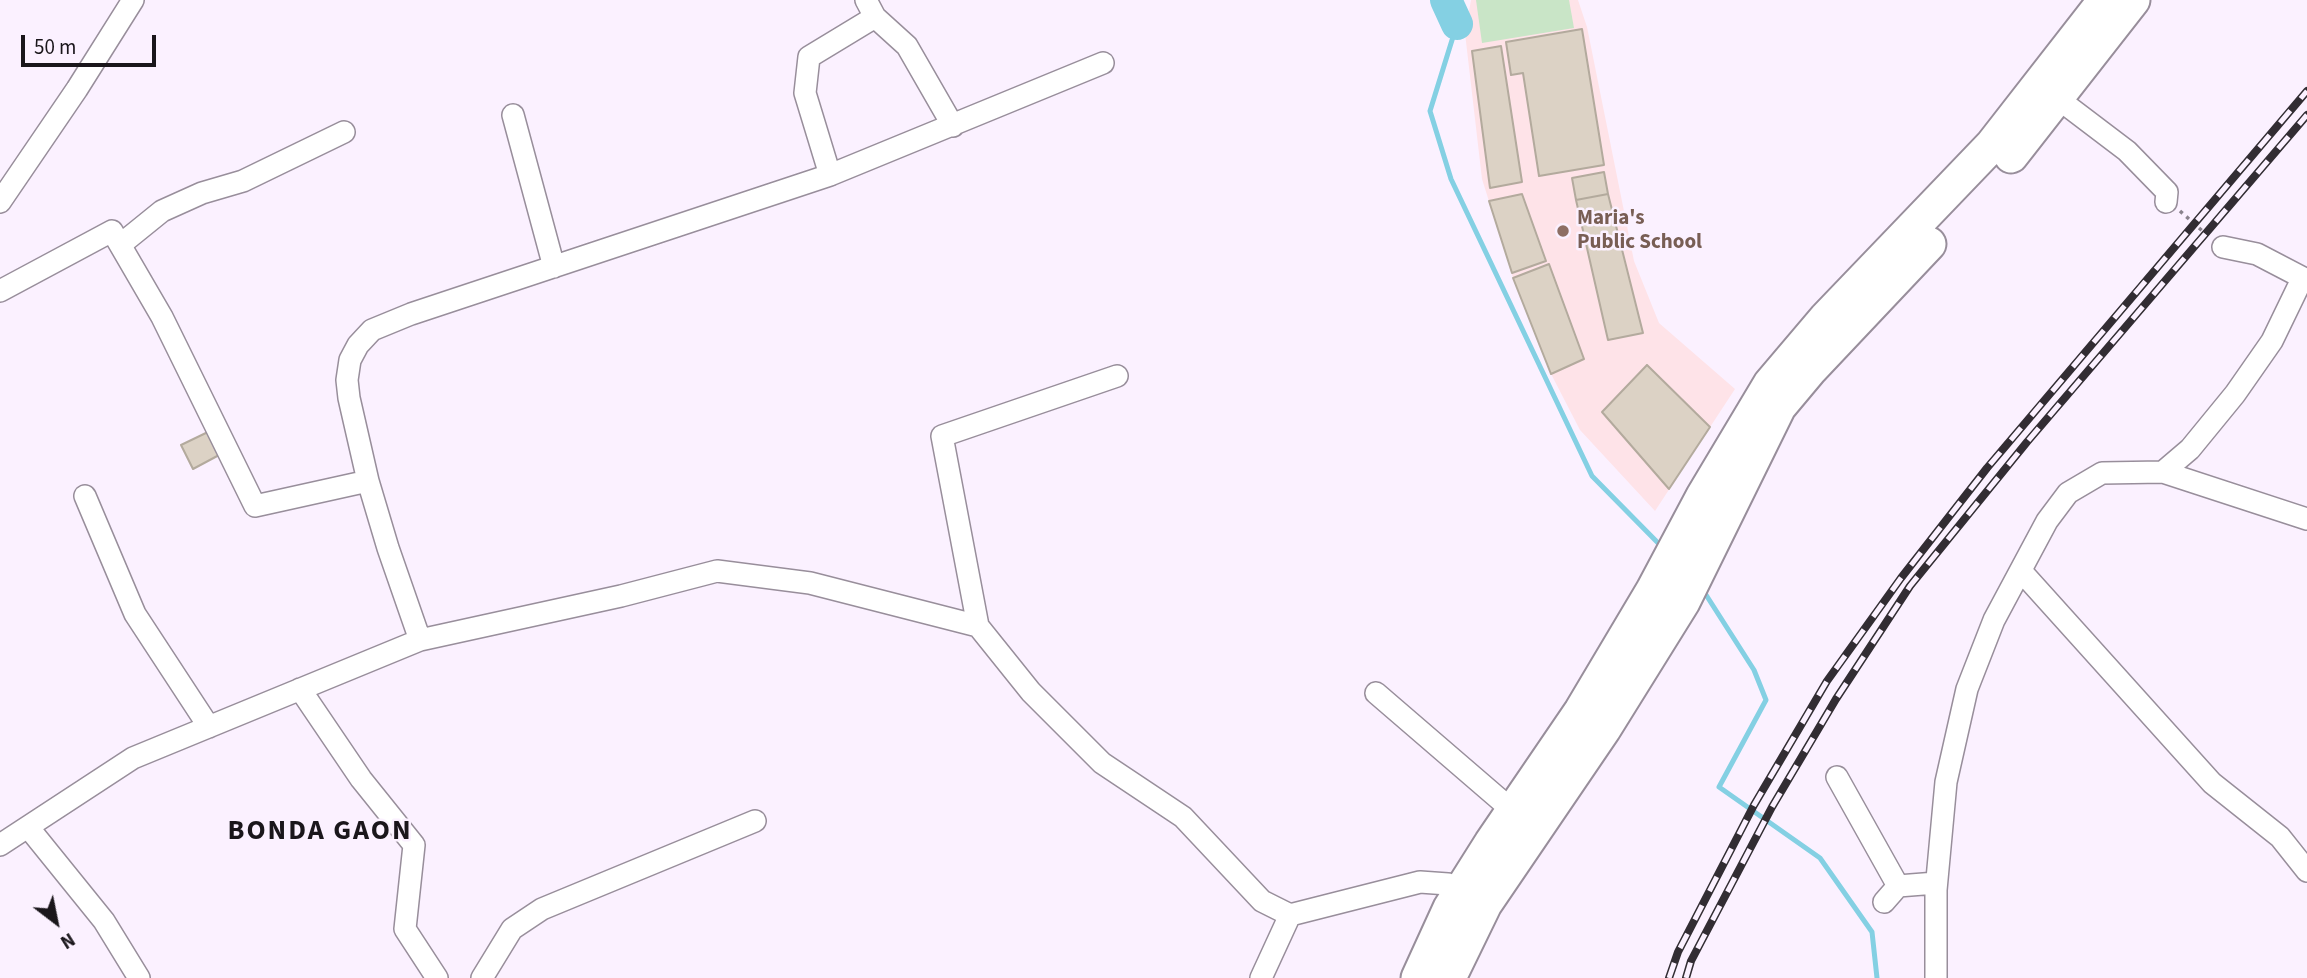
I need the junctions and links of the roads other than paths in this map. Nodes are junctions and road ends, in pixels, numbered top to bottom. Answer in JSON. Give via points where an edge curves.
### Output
{"nodes":[{"id":1,"x":133,"y":0,"type":"edge"},
{"id":2,"x":2105,"y":0,"type":"edge"},
{"id":3,"x":2133,"y":0,"type":"edge"},
{"id":4,"x":871,"y":8,"type":"edge"},
{"id":5,"x":1103,"y":63,"type":"dead end"},
{"id":6,"x":2059,"y":97,"type":"junction"},
{"id":7,"x":513,"y":115,"type":"dead end"},
{"id":8,"x":953,"y":126,"type":"junction"},
{"id":9,"x":344,"y":132,"type":"dead end"},
{"id":10,"x":831,"y":175,"type":"junction"},
{"id":11,"x":0,"y":202,"type":"edge"},
{"id":12,"x":2166,"y":202,"type":"road end"},
{"id":13,"x":120,"y":245,"type":"junction"},
{"id":14,"x":2223,"y":247,"type":"road end"},
{"id":15,"x":554,"y":267,"type":"junction"},
{"id":16,"x":2305,"y":279,"type":"edge"},
{"id":17,"x":0,"y":291,"type":"edge"},
{"id":18,"x":1117,"y":376,"type":"dead end"},
{"id":19,"x":2163,"y":472,"type":"junction"},
{"id":20,"x":369,"y":481,"type":"junction"},
{"id":21,"x":85,"y":496,"type":"dead end"},
{"id":22,"x":1715,"y":506,"type":"junction"},
{"id":23,"x":2307,"y":519,"type":"edge"},
{"id":24,"x":2021,"y":571,"type":"junction"},
{"id":25,"x":1668,"y":596,"type":"junction"},
{"id":26,"x":978,"y":626,"type":"junction"},
{"id":27,"x":420,"y":640,"type":"junction"},
{"id":28,"x":300,"y":690,"type":"junction"},
{"id":29,"x":1376,"y":693,"type":"dead end"},
{"id":30,"x":209,"y":727,"type":"junction"},
{"id":31,"x":1837,"y":777,"type":"dead end"},
{"id":32,"x":1513,"y":811,"type":"junction"},
{"id":33,"x":755,"y":821,"type":"dead end"},
{"id":34,"x":28,"y":827,"type":"junction"},
{"id":35,"x":0,"y":845,"type":"edge"},
{"id":36,"x":2307,"y":871,"type":"edge"},
{"id":37,"x":1936,"y":883,"type":"junction"},
{"id":38,"x":1473,"y":897,"type":"junction"},
{"id":39,"x":1290,"y":915,"type":"junction"},
{"id":40,"x":139,"y":978,"type":"edge"},
{"id":41,"x":437,"y":978,"type":"edge"},
{"id":42,"x":482,"y":978,"type":"edge"},
{"id":43,"x":1261,"y":978,"type":"edge"},
{"id":44,"x":1418,"y":978,"type":"edge"},
{"id":45,"x":1449,"y":978,"type":"edge"},
{"id":46,"x":1936,"y":978,"type":"edge"}],
"edges":[{"from":1,"to":11,"type":"street"},
{"from":2,"to":22,"type":"main road","via":[[1992,145],[1826,318],[1770,384]]},
{"from":3,"to":6,"type":"main road"},
{"from":4,"to":8,"type":"street","via":[[907,46]]},
{"from":4,"to":10,"type":"street","via":[[809,57],[805,93]]},
{"from":5,"to":8,"type":"street"},
{"from":6,"to":12,"type":"street","via":[[2127,150],[2167,192]]},
{"from":6,"to":22,"type":"main road","via":[[2009,159],[1790,392]]},
{"from":7,"to":15,"type":"street"},
{"from":8,"to":10,"type":"street"},
{"from":9,"to":13,"type":"street","via":[[243,181],[162,211]]},
{"from":10,"to":15,"type":"street"},
{"from":13,"to":17,"type":"street","via":[[112,231]]},
{"from":13,"to":20,"type":"street","via":[[162,317],[255,506]]},
{"from":14,"to":16,"type":"street","via":[[2257,254]]},
{"from":15,"to":20,"type":"street","via":[[411,314],[372,330],[358,345],[347,380]]},
{"from":16,"to":19,"type":"street","via":[[2272,341],[2235,394],[2190,449]]},
{"from":18,"to":26,"type":"street","via":[[942,436]]},
{"from":19,"to":23,"type":"street"},
{"from":19,"to":24,"type":"street","via":[[2102,473],[2068,493],[2047,521]]},
{"from":20,"to":27,"type":"street"},
{"from":21,"to":30,"type":"street","via":[[135,614]]},
{"from":22,"to":25,"type":"main road"},
{"from":24,"to":36,"type":"street","via":[[2212,783],[2280,837]]},
{"from":24,"to":37,"type":"street","via":[[1994,620],[1967,689],[1946,782]]},
{"from":25,"to":32,"type":"main road"},
{"from":25,"to":38,"type":"main road","via":[[1604,729]]},
{"from":26,"to":27,"type":"street","via":[[810,583],[717,571]]},
{"from":26,"to":39,"type":"street","via":[[1031,692],[1102,763],[1183,817],[1262,901]]},
{"from":27,"to":28,"type":"street"},
{"from":28,"to":30,"type":"street"},
{"from":28,"to":41,"type":"street","via":[[361,779],[414,845],[405,929]]},
{"from":29,"to":32,"type":"street"},
{"from":30,"to":34,"type":"street","via":[[133,758]]},
{"from":31,"to":37,"type":"street","via":[[1891,894]]},
{"from":32,"to":38,"type":"main road"},
{"from":33,"to":42,"type":"street","via":[[542,909],[512,929]]},
{"from":34,"to":35,"type":"street"},
{"from":34,"to":40,"type":"street","via":[[104,921]]},
{"from":37,"to":46,"type":"street"},
{"from":38,"to":39,"type":"street","via":[[1448,884],[1420,882]]},
{"from":38,"to":44,"type":"main road","via":[[1450,908]]},
{"from":38,"to":45,"type":"main road"},
{"from":39,"to":43,"type":"street"}]}
